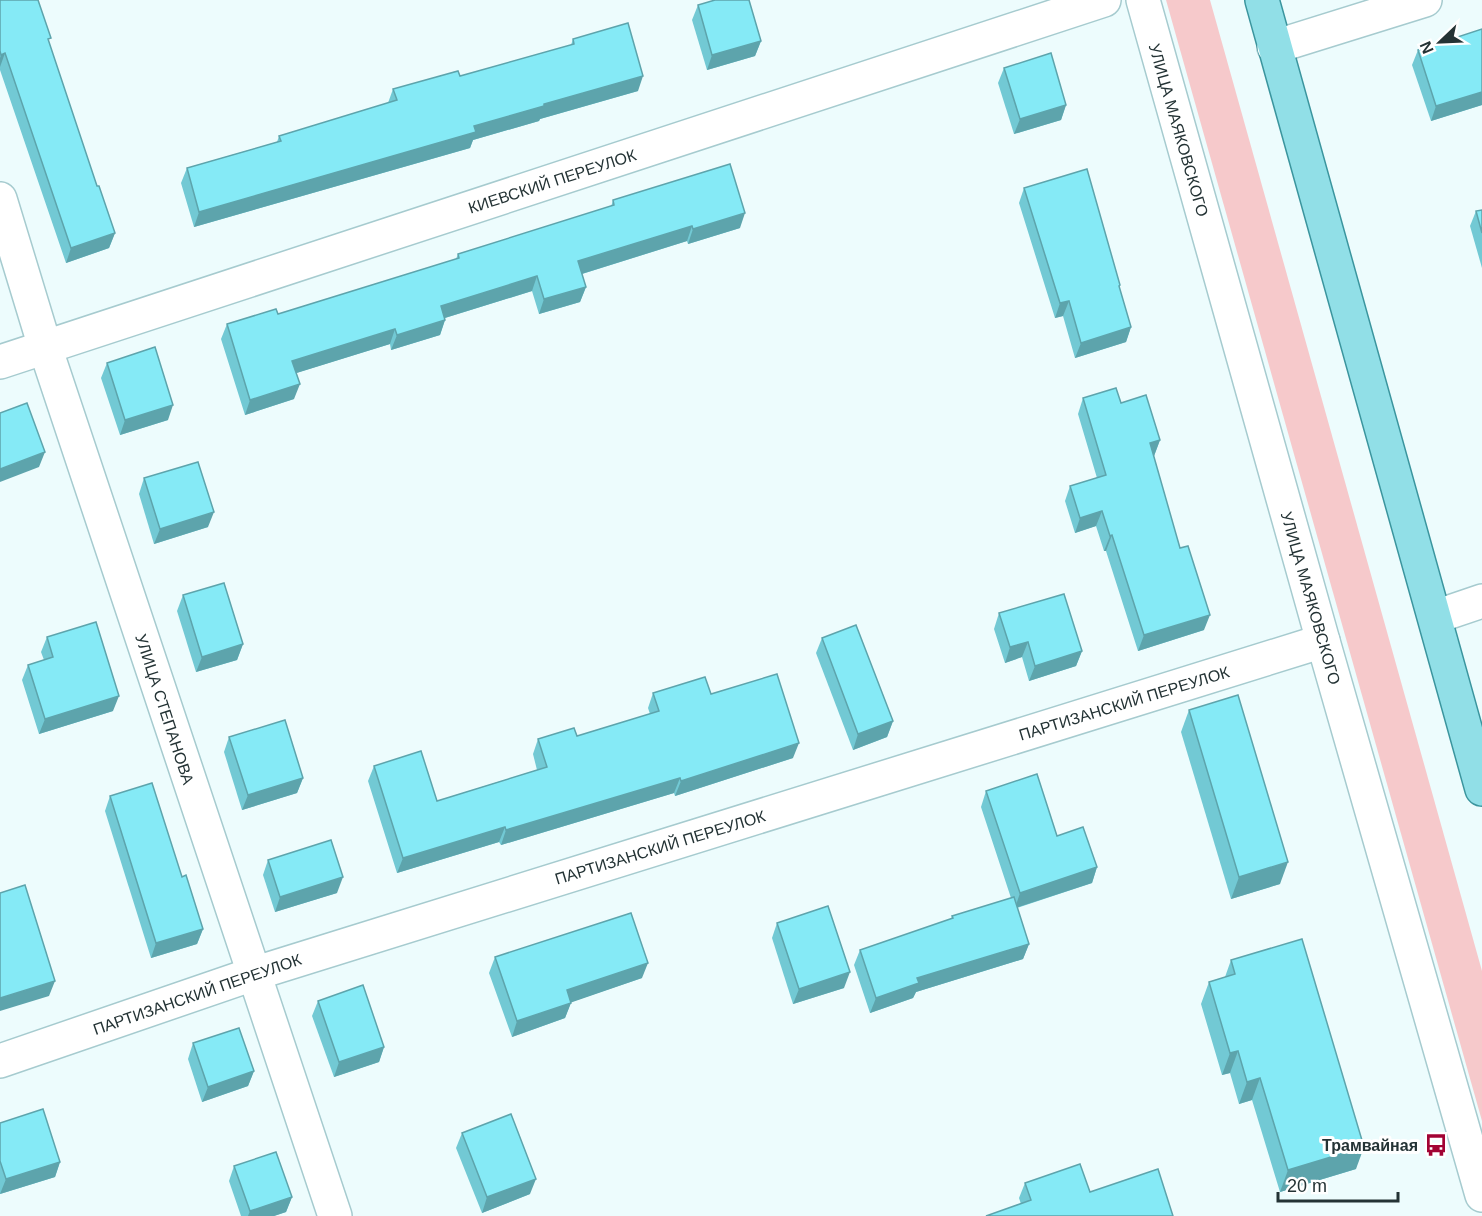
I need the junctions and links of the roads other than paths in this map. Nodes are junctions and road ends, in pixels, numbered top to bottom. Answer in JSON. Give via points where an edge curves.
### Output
{"nodes":[{"id":1,"x":1104,"y":0,"type":"edge"},
{"id":2,"x":1143,"y":0,"type":"edge"},
{"id":3,"x":1262,"y":0,"type":"edge"},
{"id":4,"x":1425,"y":0,"type":"edge"},
{"id":5,"x":1274,"y":47,"type":"junction"},
{"id":6,"x":0,"y":199,"type":"edge"},
{"id":7,"x":45,"y":347,"type":"junction"},
{"id":8,"x":0,"y":362,"type":"edge"},
{"id":9,"x":1482,"y":601,"type":"edge"},
{"id":10,"x":1435,"y":617,"type":"junction"},
{"id":11,"x":1323,"y":641,"type":"junction"},
{"id":12,"x":1482,"y":789,"type":"edge"},
{"id":13,"x":253,"y":974,"type":"junction"},
{"id":14,"x":0,"y":1061,"type":"edge"},
{"id":15,"x":1482,"y":1195,"type":"edge"},
{"id":16,"x":335,"y":1216,"type":"edge"}],
"edges":[{"from":1,"to":7,"type":"street","name":"КИЕВСКИЙ ПЕРЕУЛОК"},
{"from":2,"to":11,"type":"street","name":"УЛИЦА МАЯКОВСКОГО"},
{"from":3,"to":5,"type":"main road"},
{"from":4,"to":5,"type":"street"},
{"from":5,"to":10,"type":"main road"},
{"from":6,"to":7,"type":"street","name":"УЛИЦА СТЕПАНОВА"},
{"from":7,"to":8,"type":"street","name":"КИЕВСКИЙ ПЕРЕУЛОК"},
{"from":7,"to":13,"type":"street","name":"УЛИЦА СТЕПАНОВА"},
{"from":9,"to":10,"type":"street"},
{"from":10,"to":12,"type":"main road"},
{"from":11,"to":13,"type":"street","name":"ПАРТИЗАНСКИЙ ПЕРЕУЛОК"},
{"from":11,"to":15,"type":"street","name":"УЛИЦА МАЯКОВСКОГО"},
{"from":13,"to":14,"type":"street","name":"ПАРТИЗАНСКИЙ ПЕРЕУЛОК"},
{"from":13,"to":16,"type":"street","name":"УЛИЦА СТЕПАНОВА"}]}
